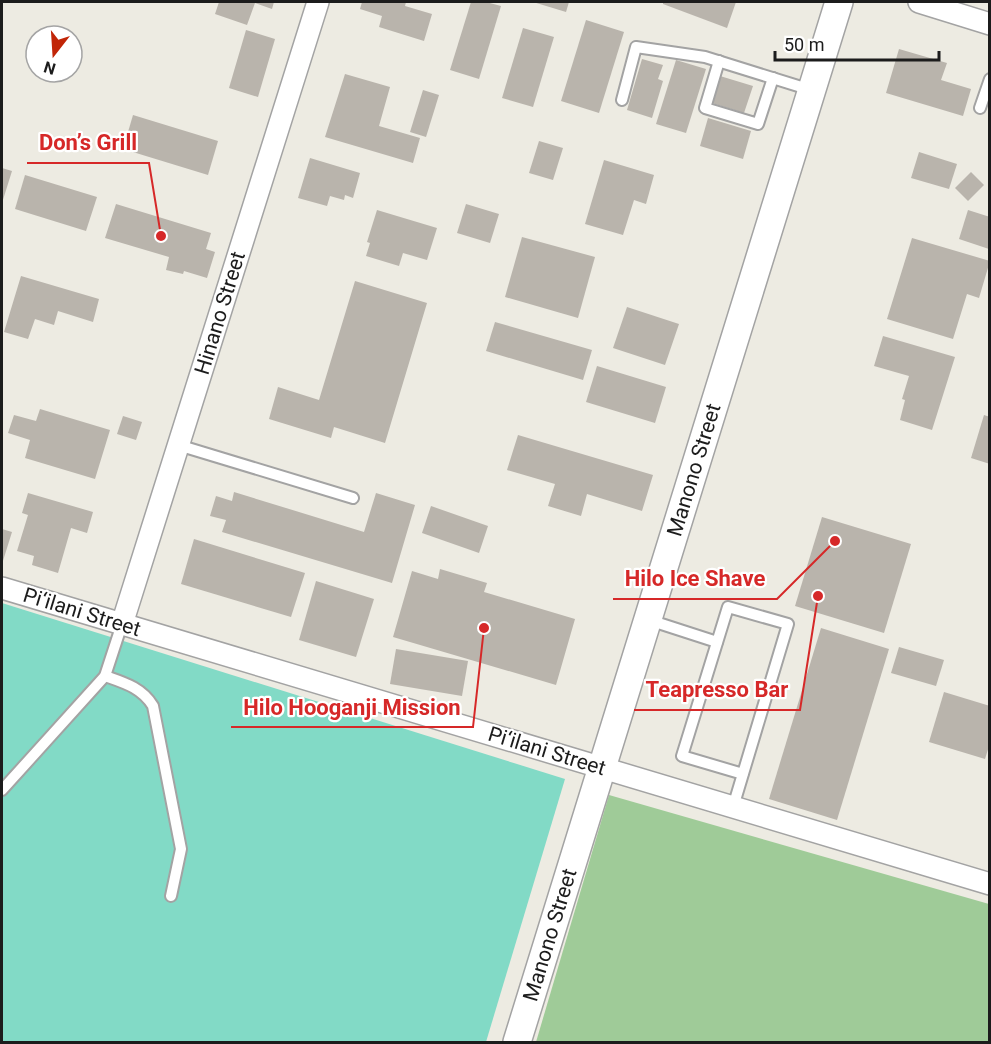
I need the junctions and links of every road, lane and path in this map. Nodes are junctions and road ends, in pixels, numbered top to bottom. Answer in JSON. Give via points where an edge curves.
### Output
{"nodes":[{"id":1,"x":318,"y":2,"type":"edge"},
{"id":2,"x":838,"y":2,"type":"edge"},
{"id":3,"x":919,"y":2,"type":"edge"},
{"id":4,"x":990,"y":24,"type":"edge"},
{"id":5,"x":719,"y":61,"type":"junction"},
{"id":6,"x":773,"y":78,"type":"junction"},
{"id":7,"x":990,"y":79,"type":"edge"},
{"id":8,"x":811,"y":90,"type":"junction"},
{"id":9,"x":622,"y":100,"type":"dead end"},
{"id":10,"x":980,"y":108,"type":"dead end"},
{"id":11,"x":178,"y":445,"type":"junction"},
{"id":12,"x":353,"y":498,"type":"dead end"},
{"id":13,"x":2,"y":588,"type":"edge"},
{"id":14,"x":648,"y":620,"type":"junction"},
{"id":15,"x":122,"y":624,"type":"junction"},
{"id":16,"x":717,"y":642,"type":"junction"},
{"id":17,"x":105,"y":676,"type":"junction"},
{"id":18,"x":602,"y":767,"type":"junction"},
{"id":19,"x":743,"y":774,"type":"junction"},
{"id":20,"x":2,"y":790,"type":"edge"},
{"id":21,"x":733,"y":807,"type":"junction"},
{"id":22,"x":990,"y":884,"type":"edge"},
{"id":23,"x":171,"y":896,"type":"dead end"},
{"id":24,"x":517,"y":1042,"type":"edge"}],
"edges":[{"from":1,"to":11,"type":"street","name":"Hinano Street"},
{"from":2,"to":8,"type":"street","name":"Manono Street"},
{"from":3,"to":4,"type":"street"},
{"from":5,"to":6,"type":"lane"},
{"from":5,"to":6,"type":"lane","via":[[705,108],[758,124]]},
{"from":5,"to":9,"type":"lane","via":[[636,47]]},
{"from":6,"to":8,"type":"lane"},
{"from":7,"to":10,"type":"lane"},
{"from":8,"to":14,"type":"street","name":"Manono Street"},
{"from":11,"to":12,"type":"lane"},
{"from":11,"to":15,"type":"street","name":"Hinano Street"},
{"from":13,"to":15,"type":"street","name":"Pi‘ilani Street"},
{"from":14,"to":16,"type":"lane"},
{"from":14,"to":18,"type":"street","name":"Manono Street"},
{"from":15,"to":17,"type":"lane"},
{"from":15,"to":18,"type":"street","name":"Pi‘ilani Street"},
{"from":16,"to":19,"type":"lane","via":[[682,756]]},
{"from":16,"to":19,"type":"lane","via":[[728,606],[788,624]]},
{"from":17,"to":20,"type":"lane"},
{"from":17,"to":23,"type":"lane","via":[[147,695],[153,706],[181,849]]},
{"from":18,"to":21,"type":"street","name":"Pi‘ilani Street"},
{"from":18,"to":24,"type":"street","name":"Manono Street"},
{"from":19,"to":21,"type":"lane"},
{"from":21,"to":22,"type":"street","name":"Pi‘ilani Street"}]}
